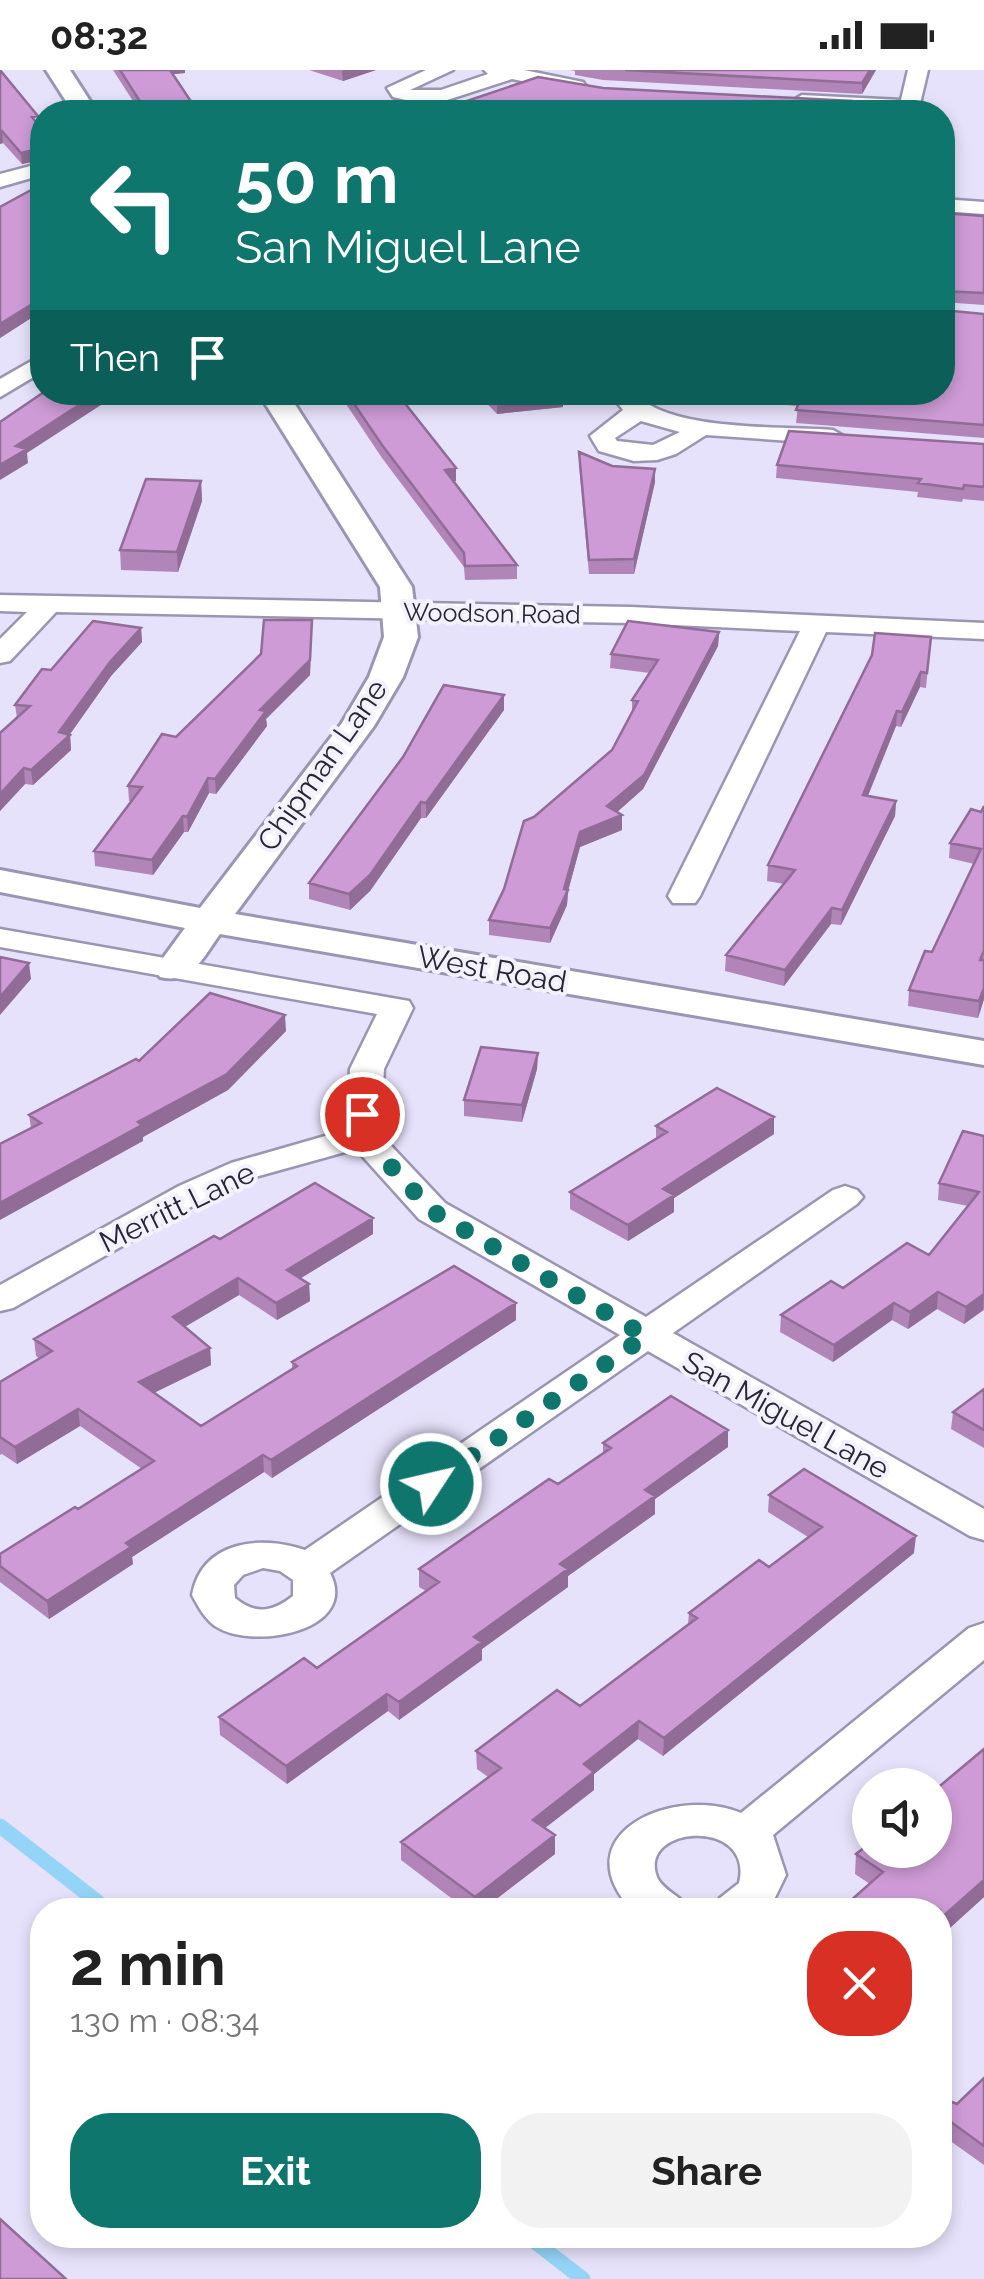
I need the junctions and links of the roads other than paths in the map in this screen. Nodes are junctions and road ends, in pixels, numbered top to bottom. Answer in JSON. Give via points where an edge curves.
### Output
{"nodes":[{"id":1,"x":58,"y":70,"type":"edge"},
{"id":2,"x":443,"y":70,"type":"edge"},
{"id":3,"x":918,"y":70,"type":"edge"},
{"id":4,"x":501,"y":72,"type":"edge"},
{"id":5,"x":603,"y":90,"type":"edge"},
{"id":6,"x":77,"y":100,"type":"edge"},
{"id":7,"x":910,"y":100,"type":"edge"},
{"id":8,"x":30,"y":173,"type":"edge"},
{"id":9,"x":0,"y":180,"type":"edge"},
{"id":10,"x":955,"y":206,"type":"edge"},
{"id":11,"x":984,"y":208,"type":"edge"},
{"id":12,"x":30,"y":370,"type":"edge"},
{"id":13,"x":0,"y":390,"type":"edge"},
{"id":14,"x":280,"y":405,"type":"edge"},
{"id":15,"x":627,"y":405,"type":"edge"},
{"id":16,"x":637,"y":405,"type":"edge"},
{"id":17,"x":700,"y":428,"type":"junction"},
{"id":18,"x":852,"y":438,"type":"edge"},
{"id":19,"x":0,"y":603,"type":"edge"},
{"id":20,"x":46,"y":607,"type":"junction"},
{"id":21,"x":398,"y":611,"type":"junction"},
{"id":22,"x":818,"y":622,"type":"junction"},
{"id":23,"x":984,"y":631,"type":"edge"},
{"id":24,"x":0,"y":655,"type":"edge"},
{"id":25,"x":0,"y":881,"type":"edge"},
{"id":26,"x":684,"y":896,"type":"dead end"},
{"id":27,"x":210,"y":921,"type":"junction"},
{"id":28,"x":0,"y":938,"type":"edge"},
{"id":29,"x":174,"y":968,"type":"junction"},
{"id":30,"x":984,"y":1053,"type":"edge"},
{"id":31,"x":363,"y":1136,"type":"junction"},
{"id":32,"x":845,"y":1197,"type":"dead end"},
{"id":33,"x":0,"y":1300,"type":"edge"},
{"id":34,"x":646,"y":1336,"type":"junction"},
{"id":35,"x":984,"y":1527,"type":"edge"},
{"id":36,"x":308,"y":1568,"type":"dead end"},
{"id":37,"x":984,"y":1638,"type":"edge"},
{"id":38,"x":745,"y":1834,"type":"junction"},
{"id":39,"x":649,"y":1898,"type":"edge"},
{"id":40,"x":753,"y":1898,"type":"edge"}],
"edges":[{"from":1,"to":6,"type":"street"},
{"from":2,"to":4,"type":"street","via":[[397,88],[412,98],[429,98]]},
{"from":3,"to":7,"type":"street"},
{"from":4,"to":5,"type":"street"},
{"from":8,"to":9,"type":"street"},
{"from":10,"to":11,"type":"street"},
{"from":12,"to":13,"type":"street"},
{"from":14,"to":21,"type":"street","name":"Chipman Lane","via":[[396,588]]},
{"from":15,"to":17,"type":"street","via":[[602,436],[608,446],[644,455],[674,449]]},
{"from":16,"to":17,"type":"street"},
{"from":17,"to":18,"type":"street"},
{"from":19,"to":20,"type":"street","name":"Woodson Road"},
{"from":20,"to":21,"type":"street","name":"Woodson Road"},
{"from":20,"to":24,"type":"street"},
{"from":21,"to":22,"type":"street","name":"Woodson Road"},
{"from":21,"to":27,"type":"street","name":"Chipman Lane","via":[[401,637],[366,710]]},
{"from":22,"to":23,"type":"street","name":"Woodson Road"},
{"from":22,"to":26,"type":"street"},
{"from":25,"to":27,"type":"street","name":"West Road"},
{"from":27,"to":29,"type":"street","name":"Chipman Lane"},
{"from":27,"to":30,"type":"street","name":"West Road"},
{"from":28,"to":29,"type":"street","name":"West Road"},
{"from":29,"to":31,"type":"street","name":"West Road","via":[[397,1008],[371,1048],[361,1091]]},
{"from":31,"to":33,"type":"street","name":"Merritt Lane","via":[[190,1192]]},
{"from":31,"to":34,"type":"street","name":"San Miguel Lane","via":[[432,1211]]},
{"from":32,"to":34,"type":"street"},
{"from":34,"to":35,"type":"street","name":"San Miguel Lane"},
{"from":34,"to":36,"type":"street"},
{"from":37,"to":38,"type":"street"},
{"from":38,"to":39,"type":"street","via":[[728,1824],[686,1818],[649,1832],[632,1862],[634,1878]]},
{"from":38,"to":40,"type":"street","via":[[764,1864],[764,1881]]}]}
